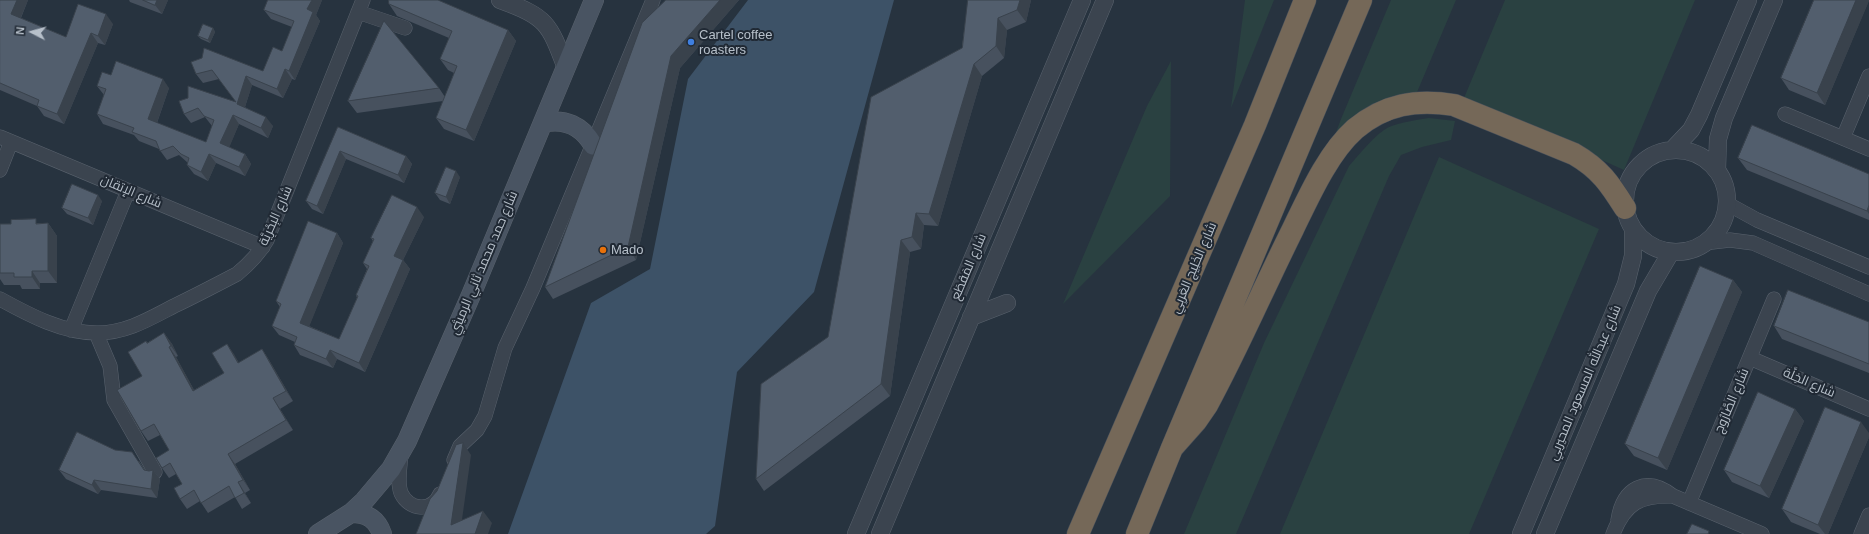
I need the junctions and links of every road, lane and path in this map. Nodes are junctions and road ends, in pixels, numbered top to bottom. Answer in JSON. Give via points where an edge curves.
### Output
{"nodes":[{"id":1,"x":500,"y":0,"type":"edge"},
{"id":2,"x":594,"y":0,"type":"edge"},
{"id":3,"x":653,"y":0,"type":"edge"},
{"id":4,"x":1082,"y":0,"type":"edge"},
{"id":5,"x":1105,"y":0,"type":"edge"},
{"id":6,"x":1305,"y":0,"type":"edge"},
{"id":7,"x":1361,"y":0,"type":"edge"},
{"id":8,"x":1748,"y":0,"type":"edge"},
{"id":9,"x":1774,"y":0,"type":"edge"},
{"id":10,"x":360,"y":6,"type":"edge"},
{"id":11,"x":405,"y":28,"type":"dead end"},
{"id":12,"x":566,"y":68,"type":"junction"},
{"id":13,"x":1869,"y":76,"type":"edge"},
{"id":14,"x":1785,"y":114,"type":"dead end"},
{"id":15,"x":543,"y":123,"type":"junction"},
{"id":16,"x":1843,"y":138,"type":"junction"},
{"id":17,"x":6,"y":140,"type":"edge"},
{"id":18,"x":593,"y":146,"type":"junction"},
{"id":19,"x":1869,"y":149,"type":"edge"},
{"id":20,"x":1672,"y":150,"type":"junction"},
{"id":21,"x":0,"y":170,"type":"edge"},
{"id":22,"x":1717,"y":170,"type":"junction"},
{"id":23,"x":128,"y":191,"type":"junction"},
{"id":24,"x":1726,"y":203,"type":"junction"},
{"id":25,"x":1625,"y":208,"type":"junction"},
{"id":26,"x":1633,"y":229,"type":"junction"},
{"id":27,"x":1704,"y":243,"type":"junction"},
{"id":28,"x":263,"y":247,"type":"junction"},
{"id":29,"x":1671,"y":252,"type":"junction"},
{"id":30,"x":1869,"y":267,"type":"edge"},
{"id":31,"x":1869,"y":294,"type":"edge"},
{"id":32,"x":0,"y":299,"type":"edge"},
{"id":33,"x":1774,"y":299,"type":"dead end"},
{"id":34,"x":1007,"y":303,"type":"dead end"},
{"id":35,"x":948,"y":317,"type":"junction"},
{"id":36,"x":969,"y":321,"type":"junction"},
{"id":37,"x":71,"y":330,"type":"junction"},
{"id":38,"x":96,"y":333,"type":"junction"},
{"id":39,"x":1750,"y":358,"type":"junction"},
{"id":40,"x":1869,"y":409,"type":"edge"},
{"id":41,"x":1172,"y":448,"type":"junction"},
{"id":42,"x":401,"y":452,"type":"junction"},
{"id":43,"x":155,"y":472,"type":"dead end"},
{"id":44,"x":1689,"y":503,"type":"junction"},
{"id":45,"x":352,"y":513,"type":"junction"},
{"id":46,"x":1869,"y":515,"type":"edge"},
{"id":47,"x":318,"y":534,"type":"edge"},
{"id":48,"x":382,"y":534,"type":"edge"},
{"id":49,"x":856,"y":534,"type":"edge"},
{"id":50,"x":880,"y":534,"type":"edge"},
{"id":51,"x":1078,"y":534,"type":"edge"},
{"id":52,"x":1137,"y":534,"type":"edge"},
{"id":53,"x":1521,"y":534,"type":"edge"},
{"id":54,"x":1545,"y":534,"type":"edge"},
{"id":55,"x":1613,"y":534,"type":"edge"},
{"id":56,"x":1762,"y":534,"type":"edge"},
{"id":57,"x":1861,"y":534,"type":"edge"}],
"edges":[{"from":1,"to":12,"type":"street","via":[[532,13],[543,21],[551,31]]},
{"from":2,"to":12,"type":"main road","name":"شارع حمد محمد ثاني الرميثي"},
{"from":3,"to":18,"type":"street"},
{"from":4,"to":35,"type":"street","name":"شارع المَقطَع"},
{"from":5,"to":36,"type":"street","name":"شارع المَقطَع"},
{"from":6,"to":51,"type":"highway","name":"شارع الخَلِيج العَربِي","via":[[1252,132]]},
{"from":7,"to":41,"type":"highway"},
{"from":8,"to":20,"type":"street","via":[[1699,115],[1691,130]]},
{"from":9,"to":22,"type":"street","via":[[1724,118],[1718,139]]},
{"from":10,"to":11,"type":"street"},
{"from":10,"to":28,"type":"street","name":"شارع البِحْرِيَّة"},
{"from":12,"to":15,"type":"main road","name":"شارع حمد محمد ثاني الرميثي"},
{"from":13,"to":16,"type":"street"},
{"from":14,"to":16,"type":"street"},
{"from":15,"to":18,"type":"main road","via":[[559,121],[575,126],[586,134]]},
{"from":15,"to":42,"type":"main road","name":"شارع حمد محمد ثاني الرميثي","via":[[423,409]]},
{"from":16,"to":19,"type":"street"},
{"from":17,"to":21,"type":"street"},
{"from":17,"to":23,"type":"street","name":"شارع الإتقان"},
{"from":18,"to":42,"type":"street","via":[[534,288],[505,348],[485,416],[477,430],[460,446],[438,500],[433,505],[421,507],[409,503],[401,491]]},
{"from":20,"to":22,"type":"street","via":[[1689,151]]},
{"from":20,"to":25,"type":"street","via":[[1646,159],[1636,169],[1625,194]]},
{"from":22,"to":24,"type":"street","via":[[1726,192]]},
{"from":23,"to":28,"type":"street","name":"شارع الإتقان"},
{"from":23,"to":37,"type":"street"},
{"from":24,"to":27,"type":"street","via":[[1720,226]]},
{"from":24,"to":30,"type":"street","via":[[1757,220]]},
{"from":25,"to":26,"type":"street"},
{"from":25,"to":41,"type":"highway","via":[[1610,182],[1588,162],[1454,105],[1410,103],[1373,116],[1355,129],[1333,156],[1303,207],[1207,405]]},
{"from":26,"to":29,"type":"street","via":[[1643,240],[1656,248]]},
{"from":26,"to":53,"type":"street","name":"شارع عبدالله المسعود المحيربي","via":[[1633,256],[1626,284]]},
{"from":27,"to":29,"type":"street","via":[[1688,250]]},
{"from":27,"to":31,"type":"street","via":[[1730,240],[1753,243]]},
{"from":28,"to":38,"type":"street","name":"شارع البِحْرِيَّة","via":[[237,274],[133,327],[121,331]]},
{"from":29,"to":54,"type":"street","name":"شارع عبدالله المسعود المحيربي","via":[[1648,291]]},
{"from":32,"to":37,"type":"street","name":"شارع البِحْرِيَّة"},
{"from":33,"to":39,"type":"street","name":"شارع الصَّارُوج"},
{"from":34,"to":36,"type":"street"},
{"from":35,"to":36,"type":"street"},
{"from":35,"to":49,"type":"street","name":"شارع المَقطَع"},
{"from":36,"to":50,"type":"street","name":"شارع المَقطَع"},
{"from":37,"to":38,"type":"street","name":"شارع البِحْرِيَّة"},
{"from":38,"to":43,"type":"street","via":[[110,366],[114,400]]},
{"from":39,"to":40,"type":"street","name":"شارع الخِلَّة"},
{"from":39,"to":44,"type":"street","name":"شارع الصَّارُوج"},
{"from":41,"to":52,"type":"highway"},
{"from":42,"to":45,"type":"main road","name":"شارع حمد محمد ثاني الرميثي","via":[[391,469]]},
{"from":44,"to":55,"type":"street","via":[[1673,496],[1642,499],[1634,503],[1618,520]]},
{"from":44,"to":56,"type":"street"},
{"from":45,"to":47,"type":"main road","name":"شارع حمد محمد ثاني الرميثي"},
{"from":45,"to":48,"type":"main road","via":[[368,515],[375,520]]},
{"from":46,"to":57,"type":"street"}]}
